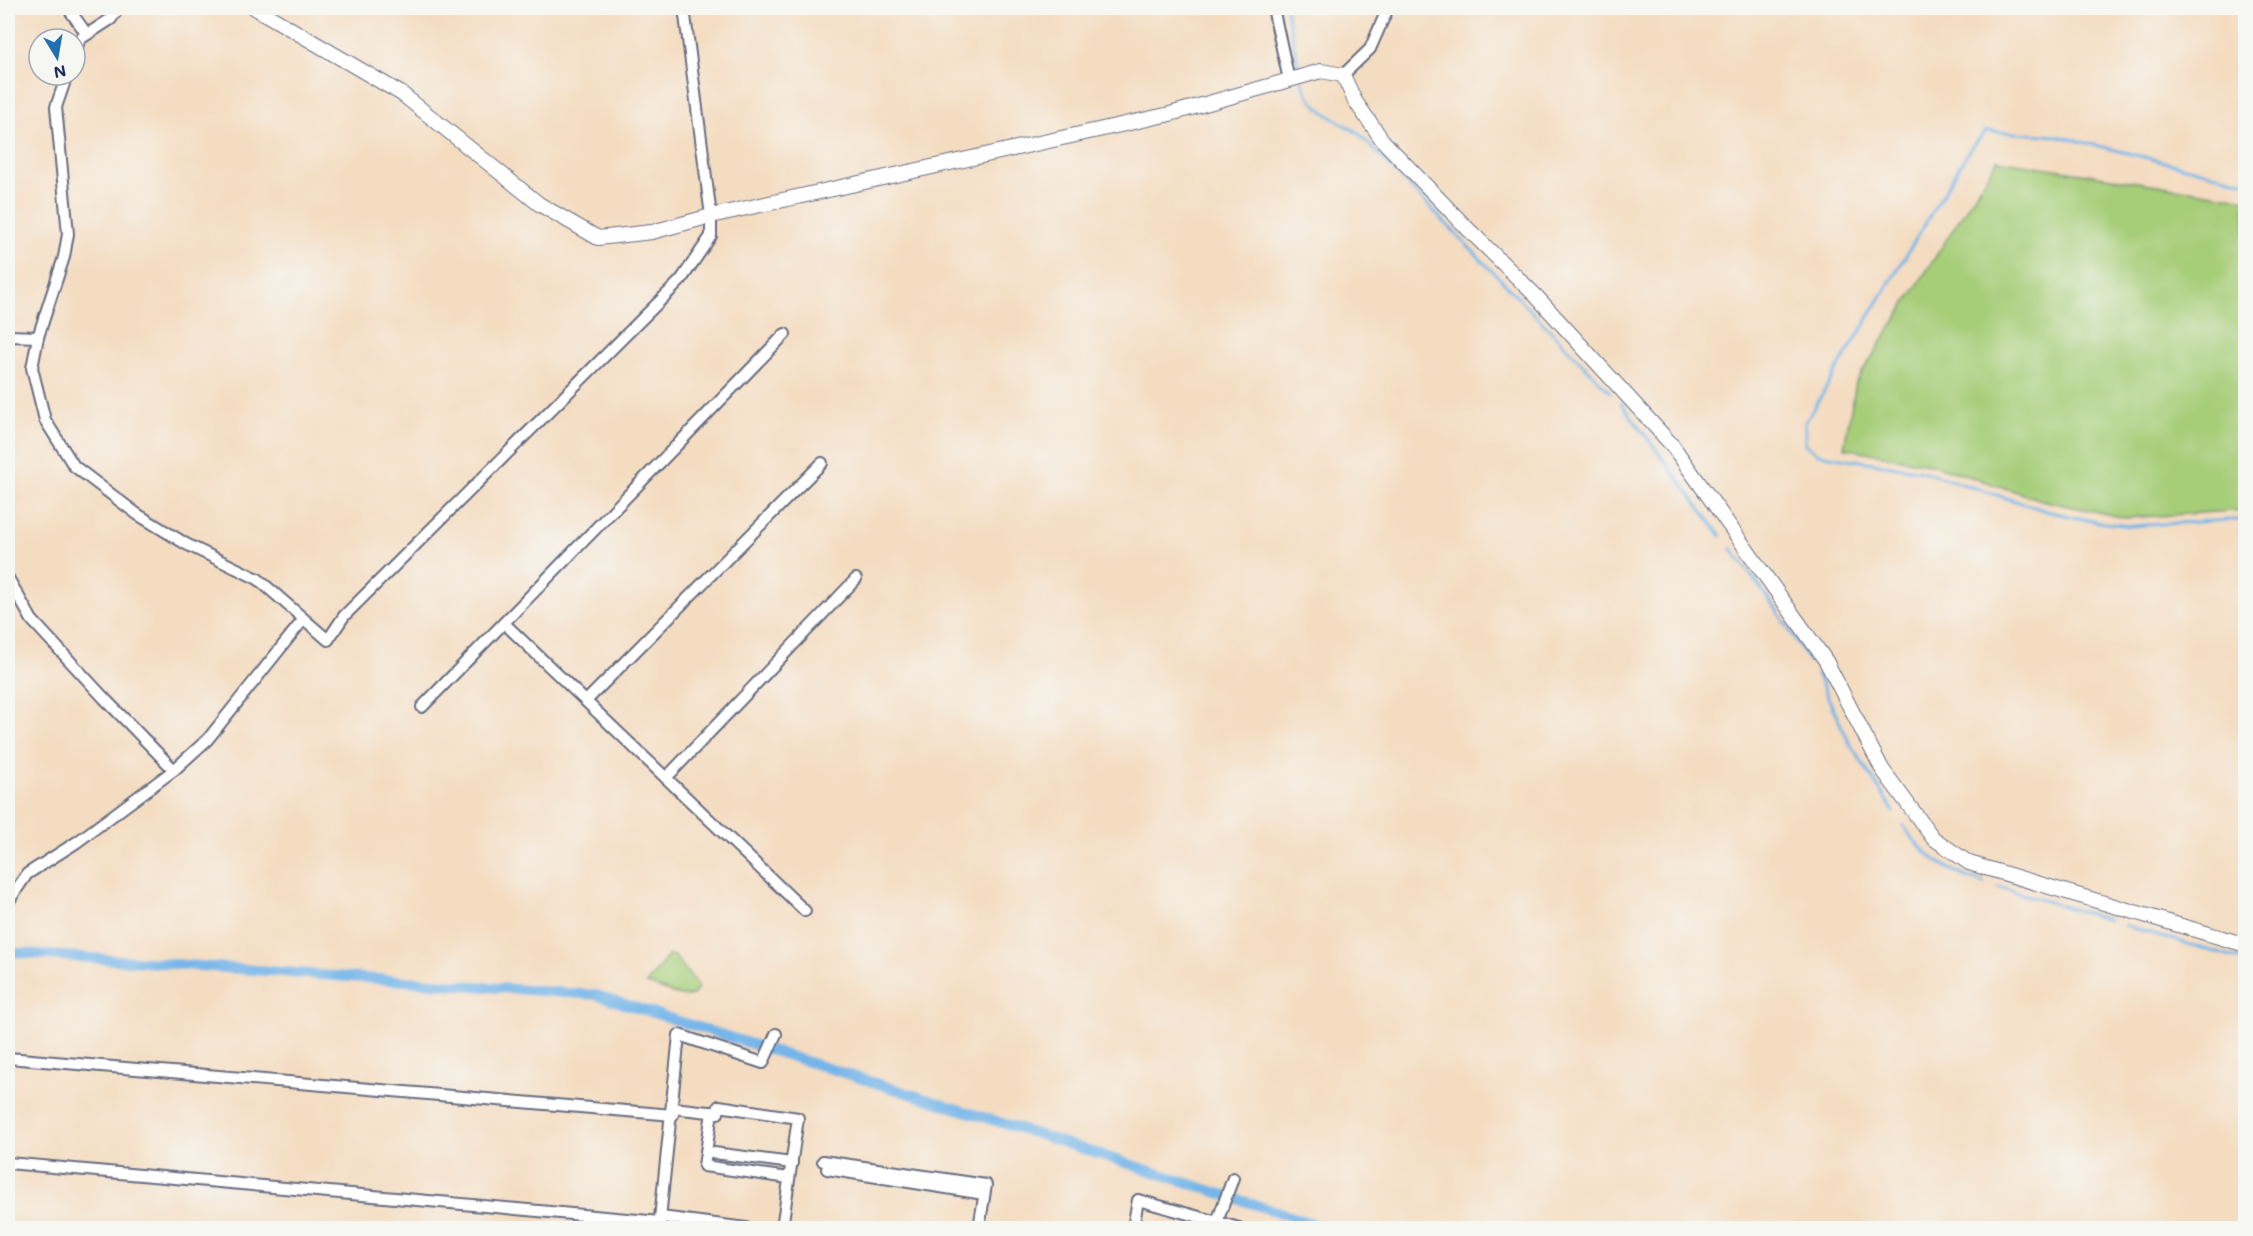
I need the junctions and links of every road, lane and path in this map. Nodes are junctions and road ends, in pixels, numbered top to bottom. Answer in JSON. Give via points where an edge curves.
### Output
{"nodes":[{"id":1,"x":68,"y":8,"type":"edge"},
{"id":2,"x":119,"y":8,"type":"edge"},
{"id":3,"x":255,"y":8,"type":"edge"},
{"id":4,"x":684,"y":8,"type":"edge"},
{"id":5,"x":1273,"y":8,"type":"edge"},
{"id":6,"x":1388,"y":8,"type":"edge"},
{"id":7,"x":82,"y":27,"type":"edge"},
{"id":8,"x":87,"y":32,"type":"edge"},
{"id":9,"x":1342,"y":75,"type":"junction"},
{"id":10,"x":1297,"y":77,"type":"junction"},
{"id":11,"x":63,"y":87,"type":"edge"},
{"id":12,"x":711,"y":216,"type":"junction"},
{"id":13,"x":785,"y":334,"type":"dead end"},
{"id":14,"x":8,"y":336,"type":"edge"},
{"id":15,"x":38,"y":337,"type":"junction"},
{"id":16,"x":822,"y":464,"type":"dead end"},
{"id":17,"x":8,"y":578,"type":"edge"},
{"id":18,"x":856,"y":579,"type":"dead end"},
{"id":19,"x":303,"y":620,"type":"junction"},
{"id":20,"x":504,"y":623,"type":"junction"},
{"id":21,"x":586,"y":701,"type":"junction"},
{"id":22,"x":422,"y":707,"type":"dead end"},
{"id":23,"x":174,"y":770,"type":"junction"},
{"id":24,"x":666,"y":778,"type":"junction"},
{"id":25,"x":8,"y":902,"type":"edge"},
{"id":26,"x":804,"y":911,"type":"dead end"},
{"id":27,"x":2246,"y":945,"type":"edge"},
{"id":28,"x":776,"y":1034,"type":"dead end"},
{"id":29,"x":8,"y":1058,"type":"edge"},
{"id":30,"x":673,"y":1112,"type":"junction"},
{"id":31,"x":712,"y":1112,"type":"junction"},
{"id":32,"x":706,"y":1152,"type":"junction"},
{"id":33,"x":8,"y":1163,"type":"edge"},
{"id":34,"x":792,"y":1163,"type":"junction"},
{"id":35,"x":825,"y":1165,"type":"dead end"},
{"id":36,"x":789,"y":1178,"type":"junction"},
{"id":37,"x":1233,"y":1178,"type":"dead end"},
{"id":38,"x":660,"y":1222,"type":"edge"},
{"id":39,"x":1217,"y":1222,"type":"junction"},
{"id":40,"x":746,"y":1228,"type":"edge"},
{"id":41,"x":782,"y":1228,"type":"edge"},
{"id":42,"x":979,"y":1228,"type":"edge"},
{"id":43,"x":1133,"y":1228,"type":"edge"},
{"id":44,"x":1239,"y":1228,"type":"edge"}],
"edges":[{"from":1,"to":7,"type":"street"},
{"from":2,"to":8,"type":"street","via":[[111,19]]},
{"from":3,"to":12,"type":"street","via":[[402,94],[539,204],[598,238],[652,232]]},
{"from":4,"to":12,"type":"street"},
{"from":5,"to":10,"type":"street"},
{"from":6,"to":9,"type":"street","via":[[1370,49]]},
{"from":9,"to":10,"type":"street","via":[[1321,71]]},
{"from":9,"to":27,"type":"street","via":[[1383,141],[1536,296],[1672,445],[1826,661],[1882,769],[1933,838],[1969,863]]},
{"from":10,"to":12,"type":"street","via":[[1170,114]]},
{"from":11,"to":15,"type":"street","via":[[56,107],[68,234]]},
{"from":12,"to":19,"type":"street","via":[[711,236],[681,280],[344,616],[328,640]]},
{"from":13,"to":20,"type":"street"},
{"from":14,"to":15,"type":"street"},
{"from":15,"to":19,"type":"street","via":[[32,368],[45,420],[74,466],[176,538],[258,579]]},
{"from":16,"to":21,"type":"street"},
{"from":17,"to":23,"type":"street","via":[[32,620]]},
{"from":18,"to":24,"type":"street"},
{"from":19,"to":23,"type":"street","via":[[207,739]]},
{"from":20,"to":21,"type":"street"},
{"from":20,"to":22,"type":"street"},
{"from":21,"to":24,"type":"street"},
{"from":23,"to":25,"type":"street","via":[[27,874]]},
{"from":24,"to":26,"type":"street"},
{"from":28,"to":30,"type":"street","via":[[763,1063],[679,1035]]},
{"from":29,"to":30,"type":"street"},
{"from":30,"to":31,"type":"street"},
{"from":30,"to":38,"type":"street"},
{"from":31,"to":32,"type":"street"},
{"from":31,"to":34,"type":"street","via":[[718,1113],[719,1106],[798,1118]]},
{"from":32,"to":34,"type":"street"},
{"from":32,"to":36,"type":"street","via":[[704,1166]]},
{"from":33,"to":38,"type":"street"},
{"from":34,"to":36,"type":"street"},
{"from":35,"to":42,"type":"street","via":[[986,1185]]},
{"from":36,"to":41,"type":"street"},
{"from":37,"to":39,"type":"street"},
{"from":38,"to":40,"type":"street"},
{"from":39,"to":43,"type":"street","via":[[1138,1200]]},
{"from":39,"to":44,"type":"street"}]}
